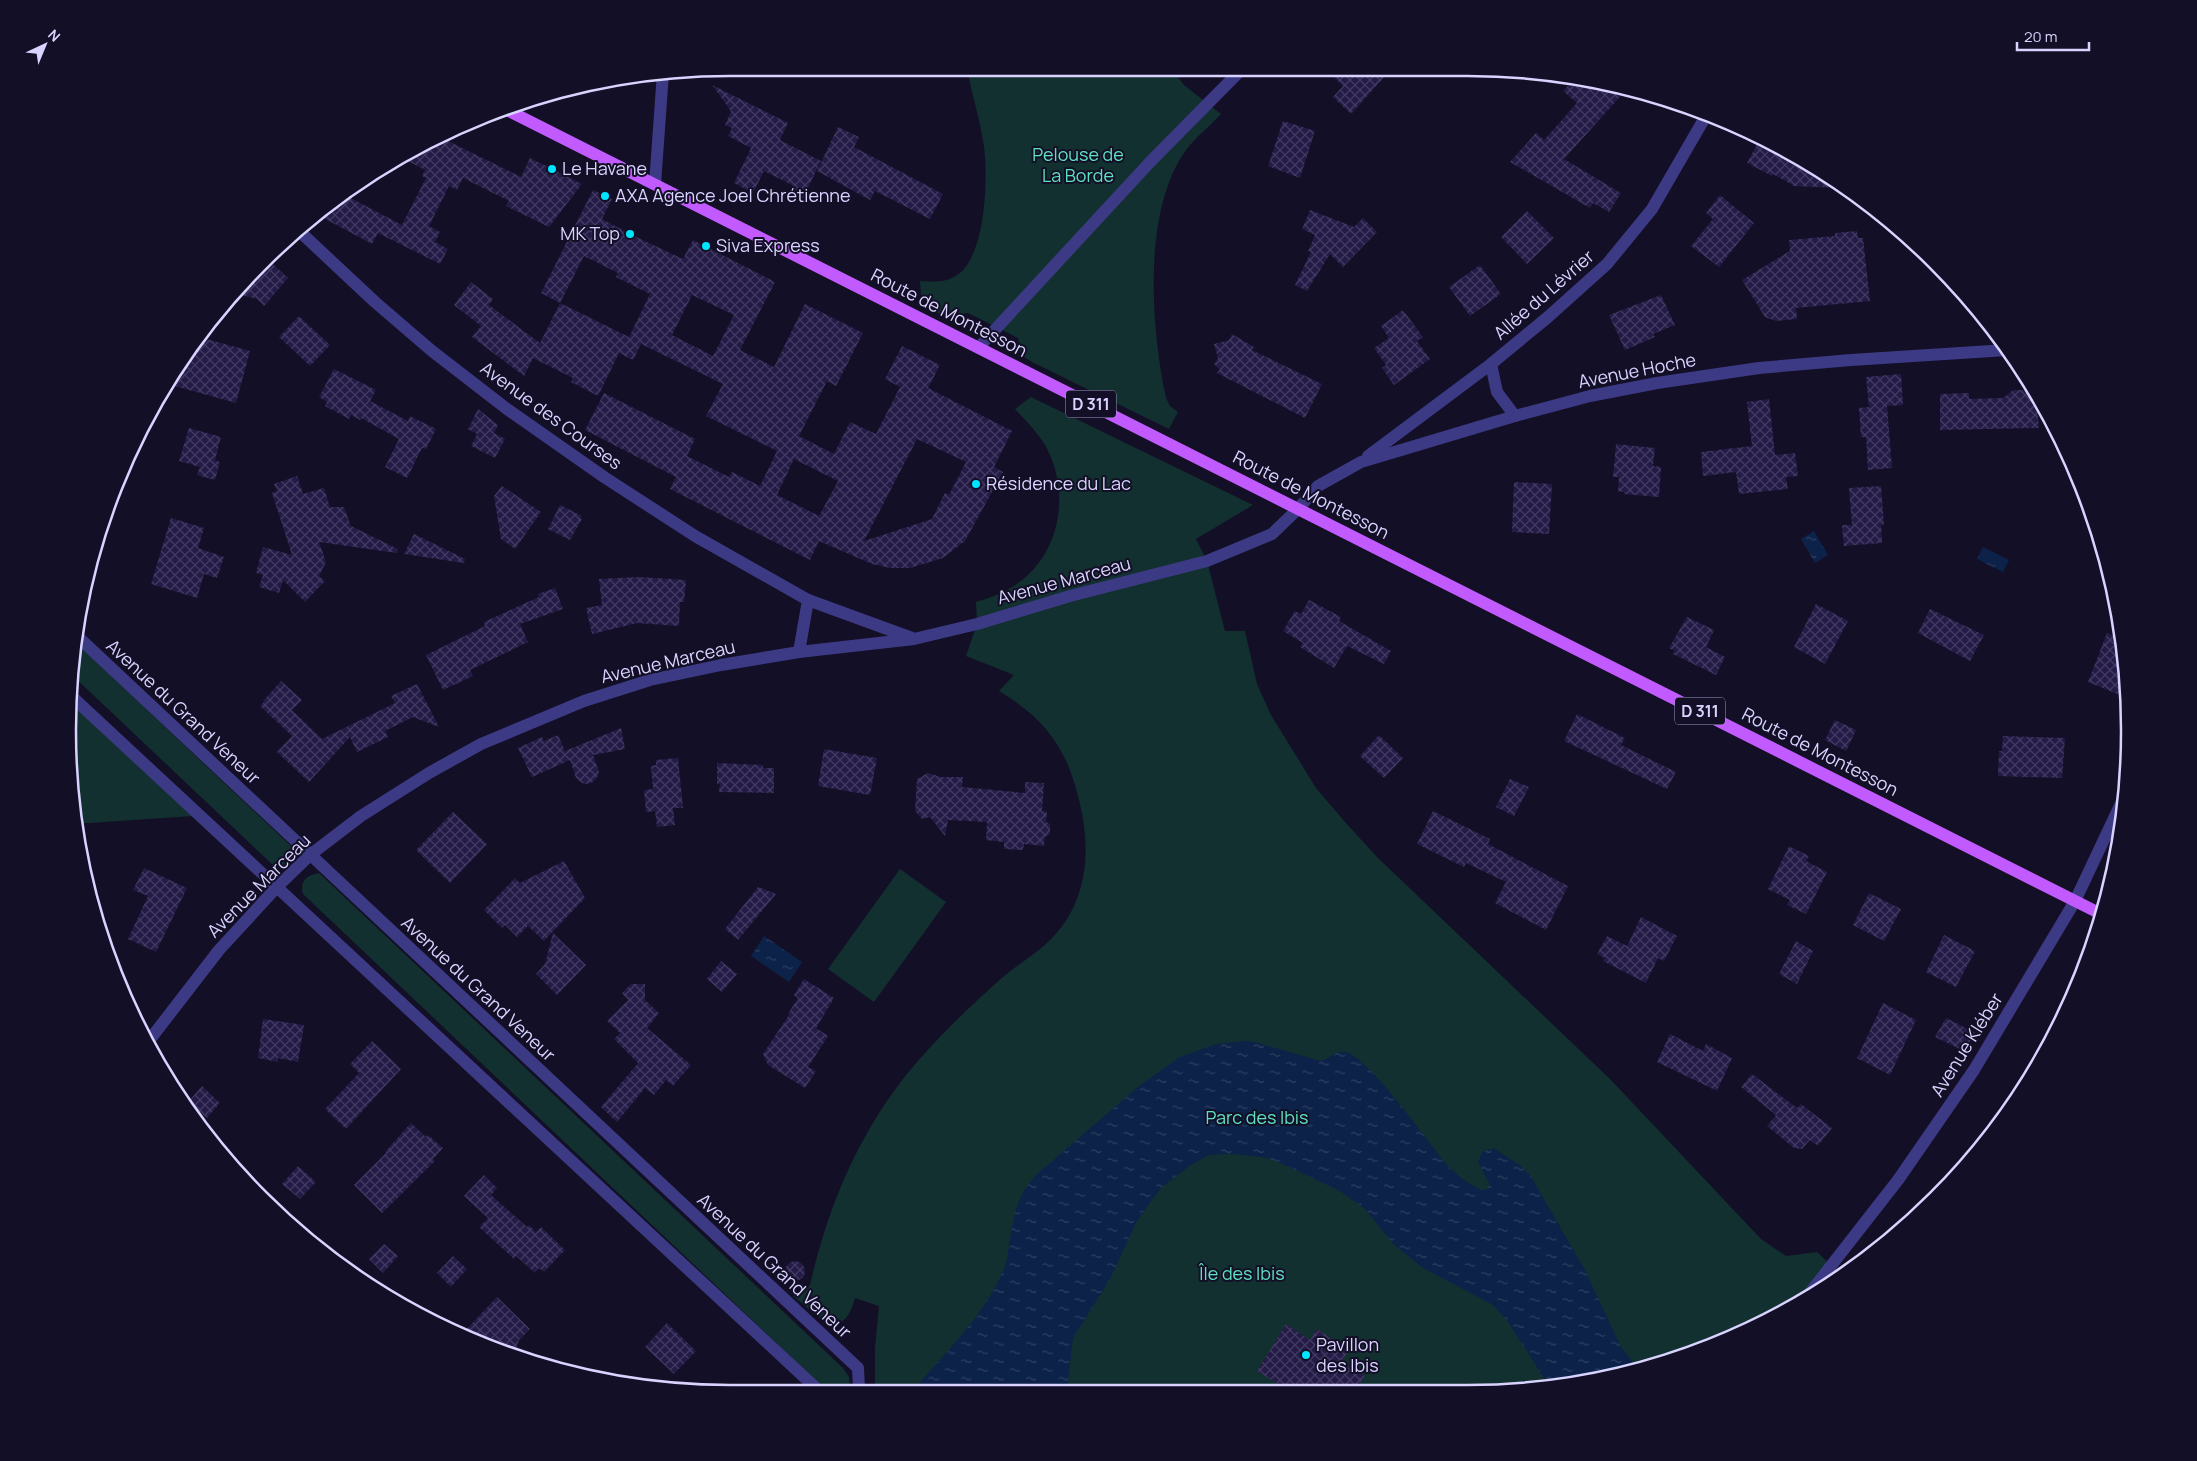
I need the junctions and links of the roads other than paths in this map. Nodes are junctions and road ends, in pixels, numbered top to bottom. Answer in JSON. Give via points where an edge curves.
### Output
{"nodes":[{"id":1,"x":1235,"y":76,"type":"edge"},
{"id":2,"x":662,"y":80,"type":"edge"},
{"id":3,"x":514,"y":113,"type":"edge"},
{"id":4,"x":1703,"y":121,"type":"edge"},
{"id":5,"x":655,"y":184,"type":"junction"},
{"id":6,"x":304,"y":235,"type":"edge"},
{"id":7,"x":978,"y":347,"type":"junction"},
{"id":8,"x":1999,"y":351,"type":"edge"},
{"id":9,"x":1491,"y":364,"type":"junction"},
{"id":10,"x":1515,"y":416,"type":"junction"},
{"id":11,"x":1361,"y":462,"type":"junction"},
{"id":12,"x":1298,"y":510,"type":"junction"},
{"id":13,"x":808,"y":600,"type":"junction"},
{"id":14,"x":914,"y":639,"type":"junction"},
{"id":15,"x":83,"y":641,"type":"edge"},
{"id":16,"x":799,"y":652,"type":"junction"},
{"id":17,"x":77,"y":702,"type":"edge"},
{"id":18,"x":2115,"y":816,"type":"edge"},
{"id":19,"x":310,"y":855,"type":"junction"},
{"id":20,"x":277,"y":887,"type":"junction"},
{"id":21,"x":2075,"y":901,"type":"junction"},
{"id":22,"x":2095,"y":911,"type":"edge"},
{"id":23,"x":153,"y":1036,"type":"edge"},
{"id":24,"x":1821,"y":1280,"type":"edge"},
{"id":25,"x":814,"y":1385,"type":"edge"},
{"id":26,"x":859,"y":1385,"type":"edge"}],
"edges":[{"from":1,"to":7,"type":"street"},
{"from":2,"to":5,"type":"street"},
{"from":3,"to":5,"type":"main road","name":"Route de Montesson","number":"D 311"},
{"from":4,"to":9,"type":"street","name":"Allée du Lévrier","via":[[1652,209],[1607,264]]},
{"from":5,"to":7,"type":"main road","name":"Route de Montesson","number":"D 311"},
{"from":6,"to":13,"type":"street","name":"Avenue des Courses","via":[[432,351],[507,409],[604,478],[695,536]]},
{"from":7,"to":12,"type":"main road","name":"Route de Montesson","number":"D 311"},
{"from":8,"to":10,"type":"street","name":"Avenue Hoche","via":[[1759,368],[1590,396]]},
{"from":9,"to":10,"type":"street","via":[[1497,392]]},
{"from":9,"to":11,"type":"street","name":"Allée du Lévrier"},
{"from":10,"to":11,"type":"street","name":"Avenue Hoche"},
{"from":11,"to":12,"type":"street","name":"Avenue Hoche","via":[[1318,486]]},
{"from":12,"to":14,"type":"street","name":"Avenue Marceau","via":[[1272,534],[1207,562]]},
{"from":12,"to":21,"type":"main road","name":"Route de Montesson","number":"D 311"},
{"from":13,"to":14,"type":"street","name":"Avenue des Courses"},
{"from":13,"to":16,"type":"street"},
{"from":14,"to":16,"type":"street","name":"Avenue Marceau"},
{"from":15,"to":19,"type":"street","name":"Avenue du Grand Veneur"},
{"from":16,"to":19,"type":"street","name":"Avenue Marceau","via":[[650,680],[531,721],[428,773],[361,816]]},
{"from":17,"to":20,"type":"street"},
{"from":18,"to":21,"type":"street","name":"Avenue Kléber"},
{"from":19,"to":20,"type":"street","name":"Avenue Marceau"},
{"from":19,"to":26,"type":"street","name":"Avenue du Grand Veneur","via":[[858,1368]]},
{"from":20,"to":23,"type":"street","name":"Avenue Marceau","via":[[219,950]]},
{"from":20,"to":25,"type":"street"},
{"from":21,"to":22,"type":"main road","name":"Route de Montesson","number":"D 311"},
{"from":21,"to":24,"type":"street","name":"Avenue Kléber","via":[[1974,1070],[1898,1180]]}]}
